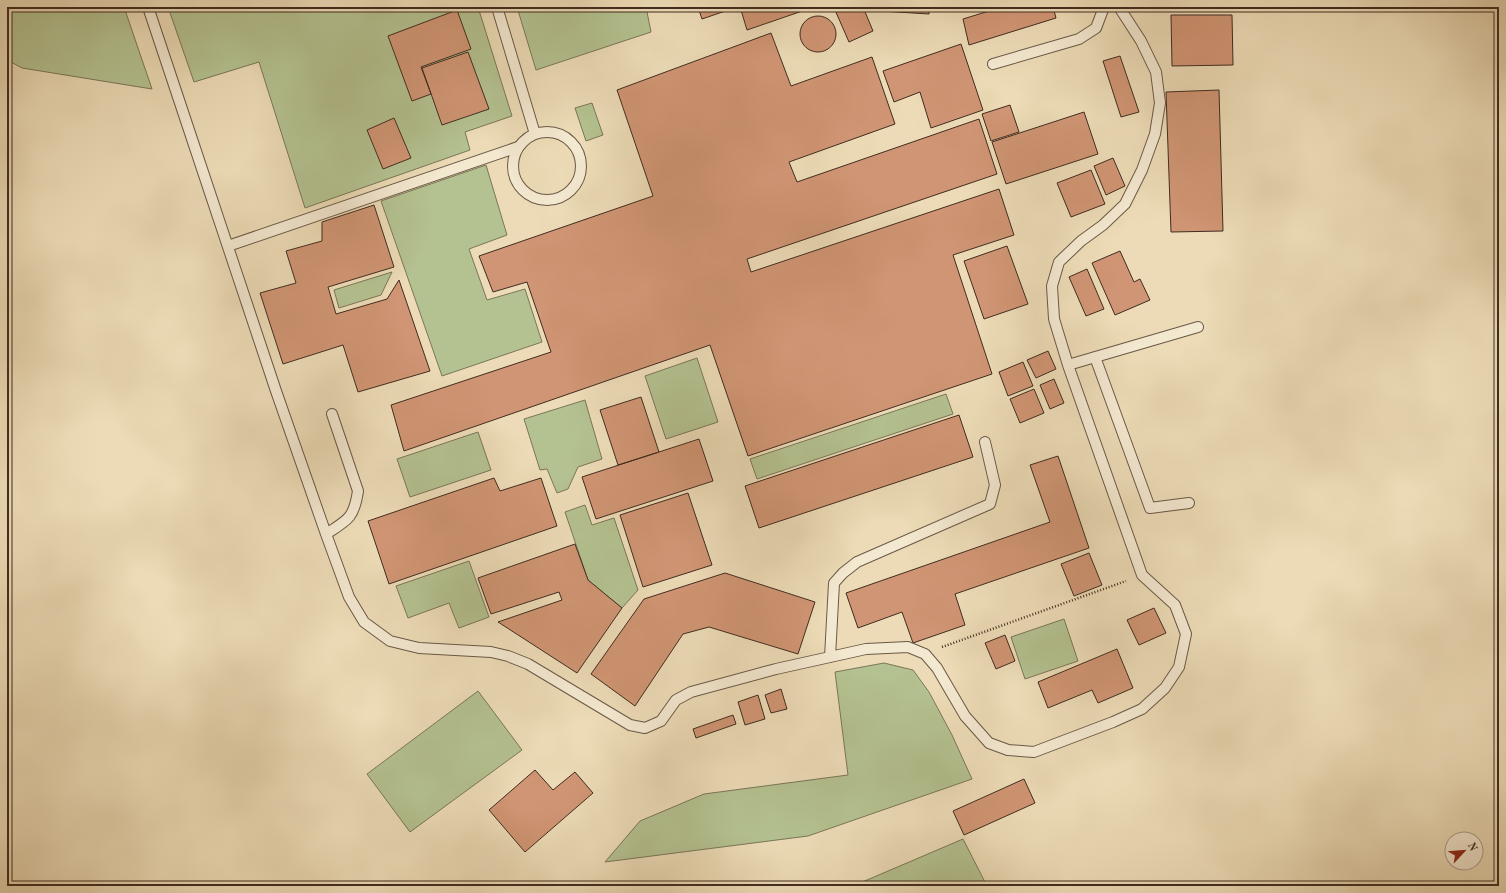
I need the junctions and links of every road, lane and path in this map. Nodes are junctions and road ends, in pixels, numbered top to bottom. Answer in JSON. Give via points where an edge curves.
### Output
{"nodes":[{"id":1,"x":148,"y":7,"type":"edge"},
{"id":2,"x":497,"y":7,"type":"edge"},
{"id":3,"x":1104,"y":7,"type":"edge"},
{"id":4,"x":1118,"y":7,"type":"edge"},
{"id":5,"x":994,"y":64,"type":"dead end"},
{"id":6,"x":535,"y":134,"type":"junction"},
{"id":7,"x":518,"y":148,"type":"junction"},
{"id":8,"x":228,"y":246,"type":"junction"},
{"id":9,"x":1198,"y":327,"type":"dead end"},
{"id":10,"x":1096,"y":357,"type":"junction"},
{"id":11,"x":1068,"y":365,"type":"junction"},
{"id":12,"x":332,"y":414,"type":"dead end"},
{"id":13,"x":985,"y":442,"type":"dead end"},
{"id":14,"x":1189,"y":503,"type":"dead end"},
{"id":15,"x":326,"y":534,"type":"junction"},
{"id":16,"x":1142,"y":575,"type":"junction"},
{"id":17,"x":925,"y":654,"type":"junction"},
{"id":18,"x":830,"y":657,"type":"junction"}],
"edges":[{"from":1,"to":8,"type":"lane"},
{"from":2,"to":6,"type":"lane"},
{"from":3,"to":5,"type":"lane","via":[[1096,28],[1079,40]]},
{"from":4,"to":11,"type":"lane","via":[[1141,41],[1156,72],[1160,103],[1155,134],[1126,204],[1080,241],[1059,262],[1052,286],[1054,320]]},
{"from":6,"to":7,"type":"lane"},
{"from":6,"to":7,"type":"lane","via":[[557,134],[575,147],[581,168],[573,189],[553,200],[531,197],[522,190],[513,170]]},
{"from":7,"to":8,"type":"lane"},
{"from":8,"to":15,"type":"lane"},
{"from":9,"to":10,"type":"lane"},
{"from":10,"to":11,"type":"lane"},
{"from":10,"to":14,"type":"lane","via":[[1150,508]]},
{"from":11,"to":16,"type":"lane"},
{"from":12,"to":15,"type":"lane","via":[[358,491],[353,513],[348,520]]},
{"from":13,"to":18,"type":"lane","via":[[995,485],[990,504],[857,562],[843,573],[834,583]]},
{"from":15,"to":18,"type":"lane","via":[[349,597],[364,622],[390,641],[419,648],[491,652],[508,656],[528,664],[630,725],[645,728],[661,721],[676,700],[691,692]]},
{"from":16,"to":17,"type":"path"},
{"from":16,"to":17,"type":"lane","via":[[1175,605],[1186,634],[1179,667],[1165,688],[1142,709],[1034,752],[1008,750],[989,743],[965,716],[937,668]]},
{"from":17,"to":18,"type":"lane","via":[[908,647],[866,649]]}]}
